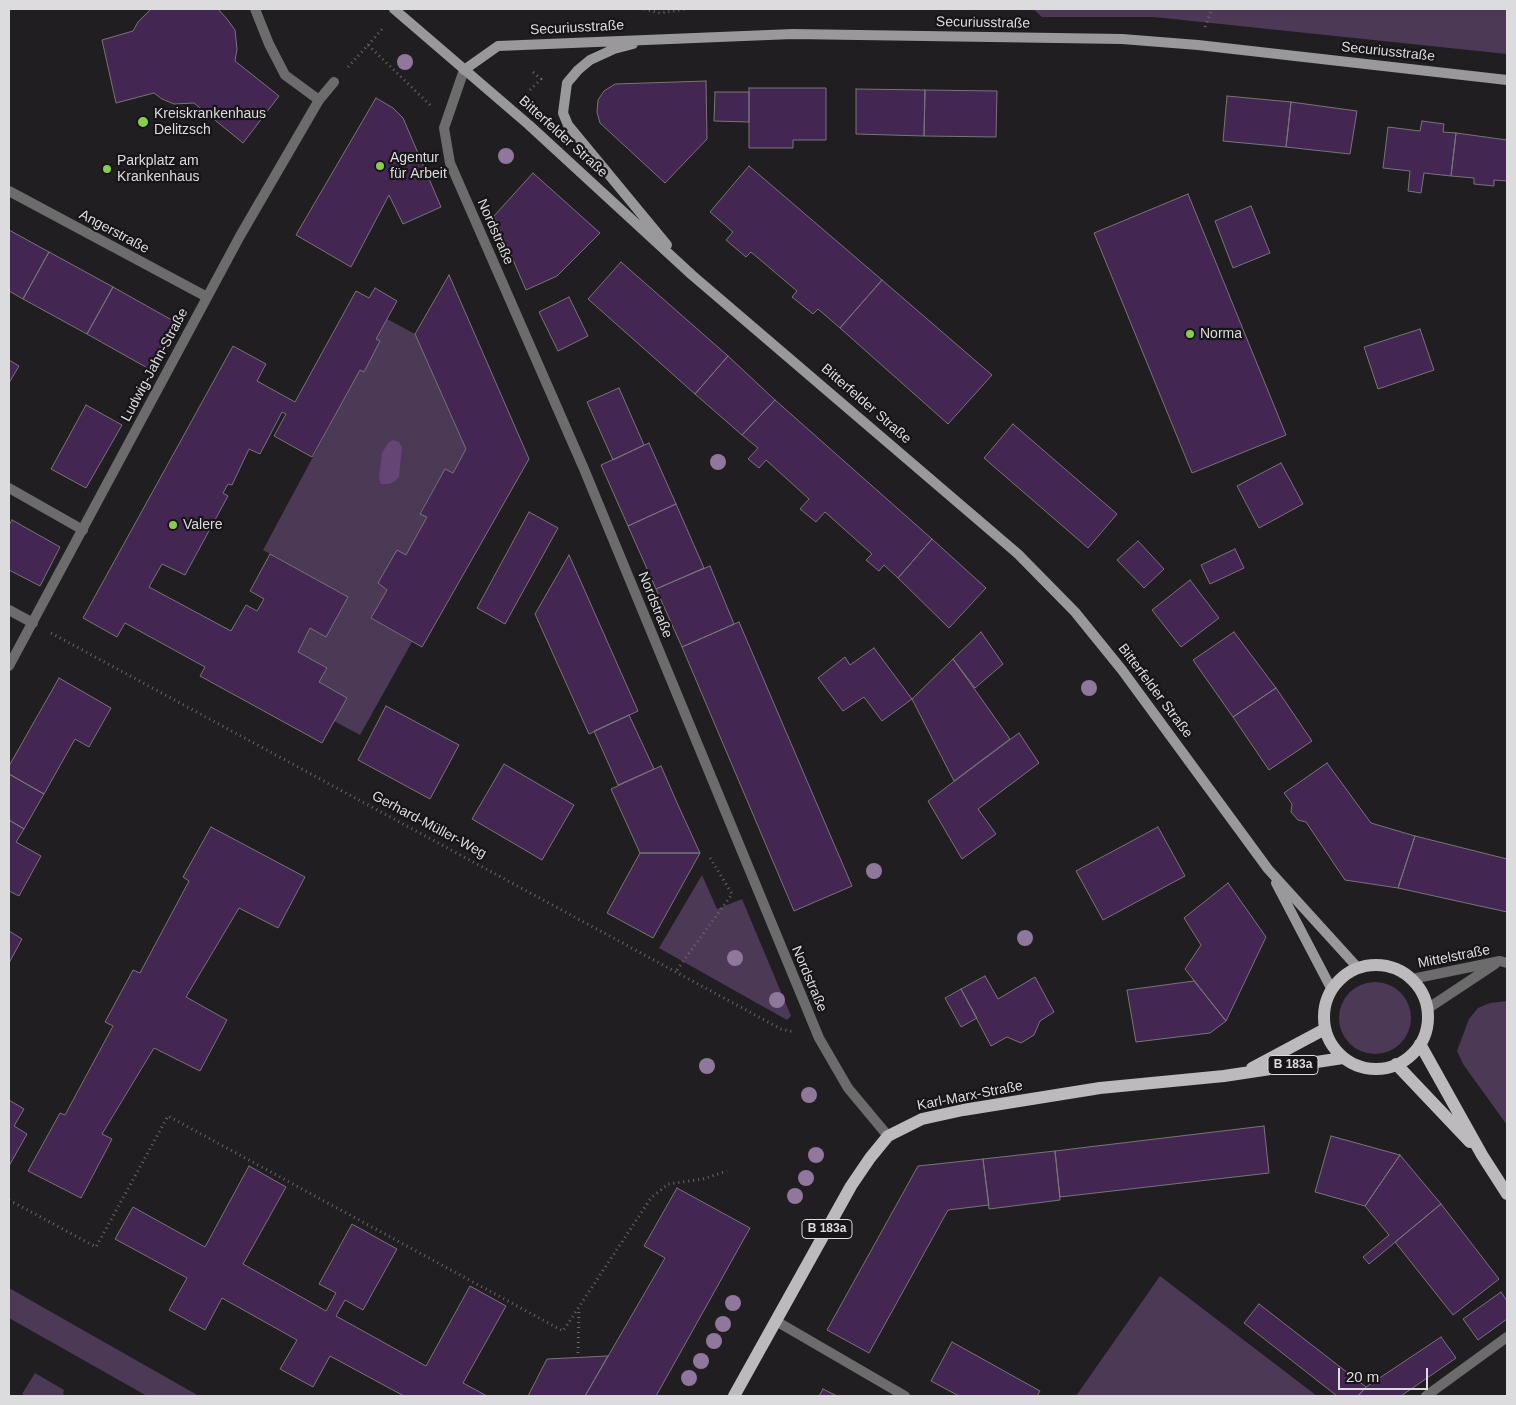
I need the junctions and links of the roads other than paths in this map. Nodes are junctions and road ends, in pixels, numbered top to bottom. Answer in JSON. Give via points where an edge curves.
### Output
{"nodes":[{"id":1,"x":255,"y":9,"type":"edge"},
{"id":2,"x":394,"y":9,"type":"edge"},
{"id":3,"x":649,"y":39,"type":"junction"},
{"id":4,"x":464,"y":70,"type":"junction"},
{"id":5,"x":1507,"y":80,"type":"edge"},
{"id":6,"x":334,"y":82,"type":"road end"},
{"id":7,"x":319,"y":100,"type":"junction"},
{"id":8,"x":9,"y":191,"type":"edge"},
{"id":9,"x":692,"y":275,"type":"junction"},
{"id":10,"x":206,"y":297,"type":"junction"},
{"id":11,"x":9,"y":488,"type":"edge"},
{"id":12,"x":83,"y":530,"type":"junction"},
{"id":13,"x":9,"y":610,"type":"edge"},
{"id":14,"x":33,"y":623,"type":"junction"},
{"id":15,"x":9,"y":666,"type":"edge"},
{"id":16,"x":1268,"y":869,"type":"junction"},
{"id":17,"x":1504,"y":962,"type":"edge"},
{"id":18,"x":1358,"y":968,"type":"junction"},
{"id":19,"x":1412,"y":979,"type":"junction"},
{"id":20,"x":1332,"y":990,"type":"junction"},
{"id":21,"x":1428,"y":1009,"type":"junction"},
{"id":22,"x":1325,"y":1029,"type":"junction"},
{"id":23,"x":1420,"y":1044,"type":"junction"},
{"id":24,"x":1343,"y":1058,"type":"junction"},
{"id":25,"x":1396,"y":1064,"type":"junction"},
{"id":26,"x":1243,"y":1073,"type":"junction"},
{"id":27,"x":888,"y":1136,"type":"junction"},
{"id":28,"x":1482,"y":1155,"type":"junction"},
{"id":29,"x":1507,"y":1194,"type":"edge"},
{"id":30,"x":776,"y":1321,"type":"junction"},
{"id":31,"x":1507,"y":1337,"type":"edge"},
{"id":32,"x":734,"y":1396,"type":"edge"},
{"id":33,"x":905,"y":1396,"type":"edge"},
{"id":34,"x":1426,"y":1396,"type":"edge"}],
"edges":[{"from":1,"to":7,"type":"street","via":[[285,75]]},
{"from":2,"to":4,"type":"street","name":"Bitterfelder Straße"},
{"from":3,"to":4,"type":"street","name":"Securiusstraße","via":[[498,46]]},
{"from":3,"to":5,"type":"street","name":"Securiusstraße","via":[[793,34],[1122,39]]},
{"from":3,"to":9,"type":"street","via":[[614,49],[590,60],[578,70],[567,83],[563,113],[568,126]]},
{"from":4,"to":9,"type":"street","name":"Bitterfelder Straße","via":[[529,125]]},
{"from":4,"to":27,"type":"street","name":"Nordstraße","via":[[444,128],[450,163],[584,469],[819,1038],[848,1088]]},
{"from":6,"to":7,"type":"street","name":"Ludwig-Jahn-Straße"},
{"from":7,"to":10,"type":"street","name":"Ludwig-Jahn-Straße"},
{"from":8,"to":10,"type":"street","name":"Angerstraße"},
{"from":9,"to":16,"type":"street","name":"Bitterfelder Straße","via":[[1018,554],[1075,612],[1122,670]]},
{"from":10,"to":12,"type":"street","name":"Ludwig-Jahn-Straße"},
{"from":11,"to":12,"type":"street"},
{"from":12,"to":14,"type":"street","name":"Ludwig-Jahn-Straße"},
{"from":13,"to":14,"type":"street"},
{"from":14,"to":15,"type":"street","name":"Ludwig-Jahn-Straße"},
{"from":16,"to":18,"type":"street","name":"Bitterfelder Straße"},
{"from":16,"to":20,"type":"street","name":"Bitterfelder Straße"},
{"from":17,"to":19,"type":"street","name":"Mittelstraße"},
{"from":17,"to":21,"type":"street","name":"Mittelstraße"},
{"from":18,"to":19,"type":"main road","via":[[1383,965]]},
{"from":18,"to":20,"type":"main road","via":[[1338,980]]},
{"from":19,"to":21,"type":"main road","via":[[1422,992]]},
{"from":20,"to":22,"type":"main road","via":[[1324,1012]]},
{"from":21,"to":23,"type":"main road","via":[[1427,1028]]},
{"from":22,"to":24,"type":"main road"},
{"from":22,"to":26,"type":"main road","name":"Karl-Marx-Straße"},
{"from":23,"to":25,"type":"main road","via":[[1408,1058]]},
{"from":23,"to":28,"type":"main road"},
{"from":24,"to":25,"type":"main road","via":[[1368,1068],[1382,1069]]},
{"from":24,"to":26,"type":"main road","name":"Karl-Marx-Straße","number":"B 183a"},
{"from":25,"to":28,"type":"main road"},
{"from":26,"to":27,"type":"main road","name":"Karl-Marx-Straße","number":"B 183a","via":[[1100,1088],[963,1110],[922,1119]]},
{"from":27,"to":30,"type":"main road","name":"Karl-Marx-Straße","number":"B 183a","via":[[851,1186]]},
{"from":28,"to":29,"type":"main road"},
{"from":30,"to":32,"type":"main road","name":"Karl-Marx-Straße","number":"B 183a"},
{"from":30,"to":33,"type":"street"},
{"from":31,"to":34,"type":"street"}]}
